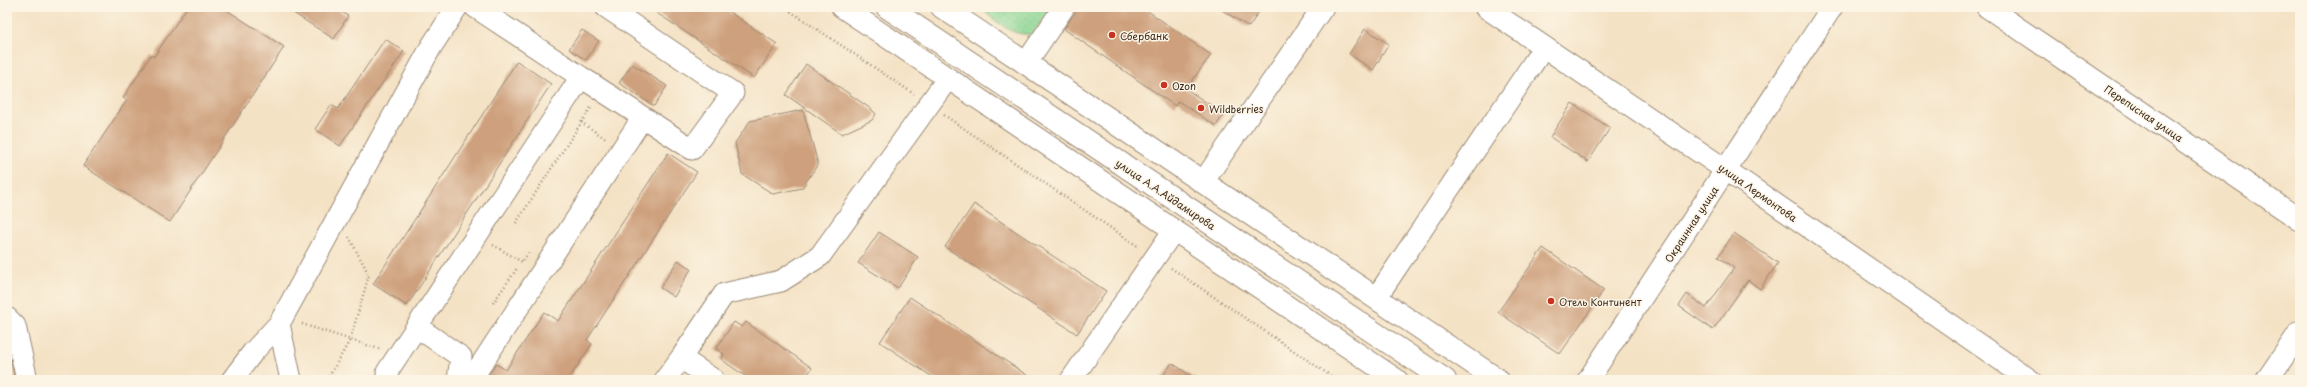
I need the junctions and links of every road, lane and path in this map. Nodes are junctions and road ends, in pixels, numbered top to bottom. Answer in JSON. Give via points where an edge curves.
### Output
{"nodes":[{"id":1,"x":457,"y":7,"type":"edge"},
{"id":2,"x":475,"y":7,"type":"edge"},
{"id":3,"x":606,"y":7,"type":"edge"},
{"id":4,"x":784,"y":7,"type":"edge"},
{"id":5,"x":842,"y":7,"type":"edge"},
{"id":6,"x":887,"y":7,"type":"edge"},
{"id":7,"x":942,"y":7,"type":"edge"},
{"id":8,"x":1064,"y":7,"type":"edge"},
{"id":9,"x":1323,"y":7,"type":"edge"},
{"id":10,"x":1485,"y":7,"type":"edge"},
{"id":11,"x":1832,"y":7,"type":"edge"},
{"id":12,"x":1987,"y":7,"type":"edge"},
{"id":13,"x":1544,"y":47,"type":"junction"},
{"id":14,"x":1026,"y":63,"type":"junction"},
{"id":15,"x":581,"y":77,"type":"junction"},
{"id":16,"x":948,"y":78,"type":"junction"},
{"id":17,"x":602,"y":91,"type":"junction"},
{"id":18,"x":929,"y":104,"type":"junction"},
{"id":19,"x":643,"y":117,"type":"junction"},
{"id":20,"x":581,"y":122,"type":"junction"},
{"id":21,"x":603,"y":143,"type":"dead end"},
{"id":22,"x":1726,"y":170,"type":"junction"},
{"id":23,"x":1203,"y":182,"type":"junction"},
{"id":24,"x":345,"y":203,"type":"junction"},
{"id":25,"x":2300,"y":220,"type":"edge"},
{"id":26,"x":516,"y":222,"type":"dead end"},
{"id":27,"x":1174,"y":230,"type":"junction"},
{"id":28,"x":477,"y":235,"type":"junction"},
{"id":29,"x":530,"y":250,"type":"dead end"},
{"id":30,"x":1154,"y":256,"type":"junction"},
{"id":31,"x":518,"y":267,"type":"dead end"},
{"id":32,"x":1376,"y":298,"type":"junction"},
{"id":33,"x":493,"y":303,"type":"dead end"},
{"id":34,"x":7,"y":318,"type":"edge"},
{"id":35,"x":281,"y":321,"type":"junction"},
{"id":36,"x":417,"y":327,"type":"junction"},
{"id":37,"x":2300,"y":332,"type":"edge"},
{"id":38,"x":350,"y":340,"type":"junction"},
{"id":39,"x":398,"y":356,"type":"junction"},
{"id":40,"x":681,"y":358,"type":"junction"},
{"id":41,"x":27,"y":380,"type":"edge"},
{"id":42,"x":232,"y":380,"type":"edge"},
{"id":43,"x":290,"y":380,"type":"edge"},
{"id":44,"x":327,"y":380,"type":"edge"},
{"id":45,"x":388,"y":380,"type":"edge"},
{"id":46,"x":458,"y":380,"type":"edge"},
{"id":47,"x":471,"y":380,"type":"edge"},
{"id":48,"x":665,"y":380,"type":"edge"},
{"id":49,"x":714,"y":380,"type":"edge"},
{"id":50,"x":1071,"y":380,"type":"edge"},
{"id":51,"x":1337,"y":380,"type":"edge"},
{"id":52,"x":1397,"y":380,"type":"edge"},
{"id":53,"x":1445,"y":380,"type":"edge"},
{"id":54,"x":1498,"y":380,"type":"edge"},
{"id":55,"x":1588,"y":380,"type":"edge"},
{"id":56,"x":2030,"y":380,"type":"edge"},
{"id":57,"x":2267,"y":380,"type":"edge"}],
"edges":[{"from":1,"to":24,"type":"street","via":[[431,47]]},
{"from":2,"to":15,"type":"street"},
{"from":3,"to":19,"type":"street","via":[[733,93],[692,149]]},
{"from":4,"to":18,"type":"path"},
{"from":5,"to":16,"type":"street"},
{"from":6,"to":53,"type":"main road","name":"улица А.А.Айдамирова"},
{"from":7,"to":14,"type":"main road"},
{"from":8,"to":14,"type":"street"},
{"from":9,"to":23,"type":"street"},
{"from":10,"to":13,"type":"street","name":"улица Лермонтова"},
{"from":11,"to":22,"type":"street","name":"Окраинная улица"},
{"from":12,"to":25,"type":"street","name":"Переписная улица"},
{"from":13,"to":22,"type":"street","name":"улица Лермонтова"},
{"from":13,"to":32,"type":"street"},
{"from":14,"to":23,"type":"main road"},
{"from":15,"to":17,"type":"street"},
{"from":15,"to":28,"type":"street"},
{"from":16,"to":18,"type":"street"},
{"from":16,"to":27,"type":"street"},
{"from":17,"to":19,"type":"street"},
{"from":17,"to":20,"type":"path"},
{"from":18,"to":30,"type":"path"},
{"from":18,"to":40,"type":"street","via":[[820,256],[781,281],[724,294]]},
{"from":19,"to":47,"type":"street"},
{"from":20,"to":21,"type":"path","via":[[606,138]]},
{"from":20,"to":26,"type":"path"},
{"from":22,"to":55,"type":"street","name":"Окраинная улица"},
{"from":22,"to":56,"type":"street","name":"улица Лермонтова"},
{"from":23,"to":32,"type":"main road"},
{"from":24,"to":35,"type":"street"},
{"from":24,"to":38,"type":"path","via":[[350,238],[369,275]]},
{"from":27,"to":30,"type":"street"},
{"from":27,"to":52,"type":"street"},
{"from":28,"to":29,"type":"path","via":[[522,262]]},
{"from":28,"to":36,"type":"street"},
{"from":30,"to":50,"type":"street"},
{"from":30,"to":51,"type":"path"},
{"from":31,"to":33,"type":"path"},
{"from":32,"to":54,"type":"main road"},
{"from":34,"to":41,"type":"street","via":[[17,332]]},
{"from":35,"to":38,"type":"path"},
{"from":35,"to":42,"type":"street","via":[[252,352]]},
{"from":35,"to":43,"type":"street"},
{"from":36,"to":39,"type":"street"},
{"from":36,"to":46,"type":"street","via":[[461,357]]},
{"from":37,"to":57,"type":"main road"},
{"from":38,"to":39,"type":"path"},
{"from":38,"to":44,"type":"path"},
{"from":39,"to":45,"type":"street","via":[[387,372]]},
{"from":40,"to":48,"type":"street"},
{"from":40,"to":49,"type":"street"}]}
